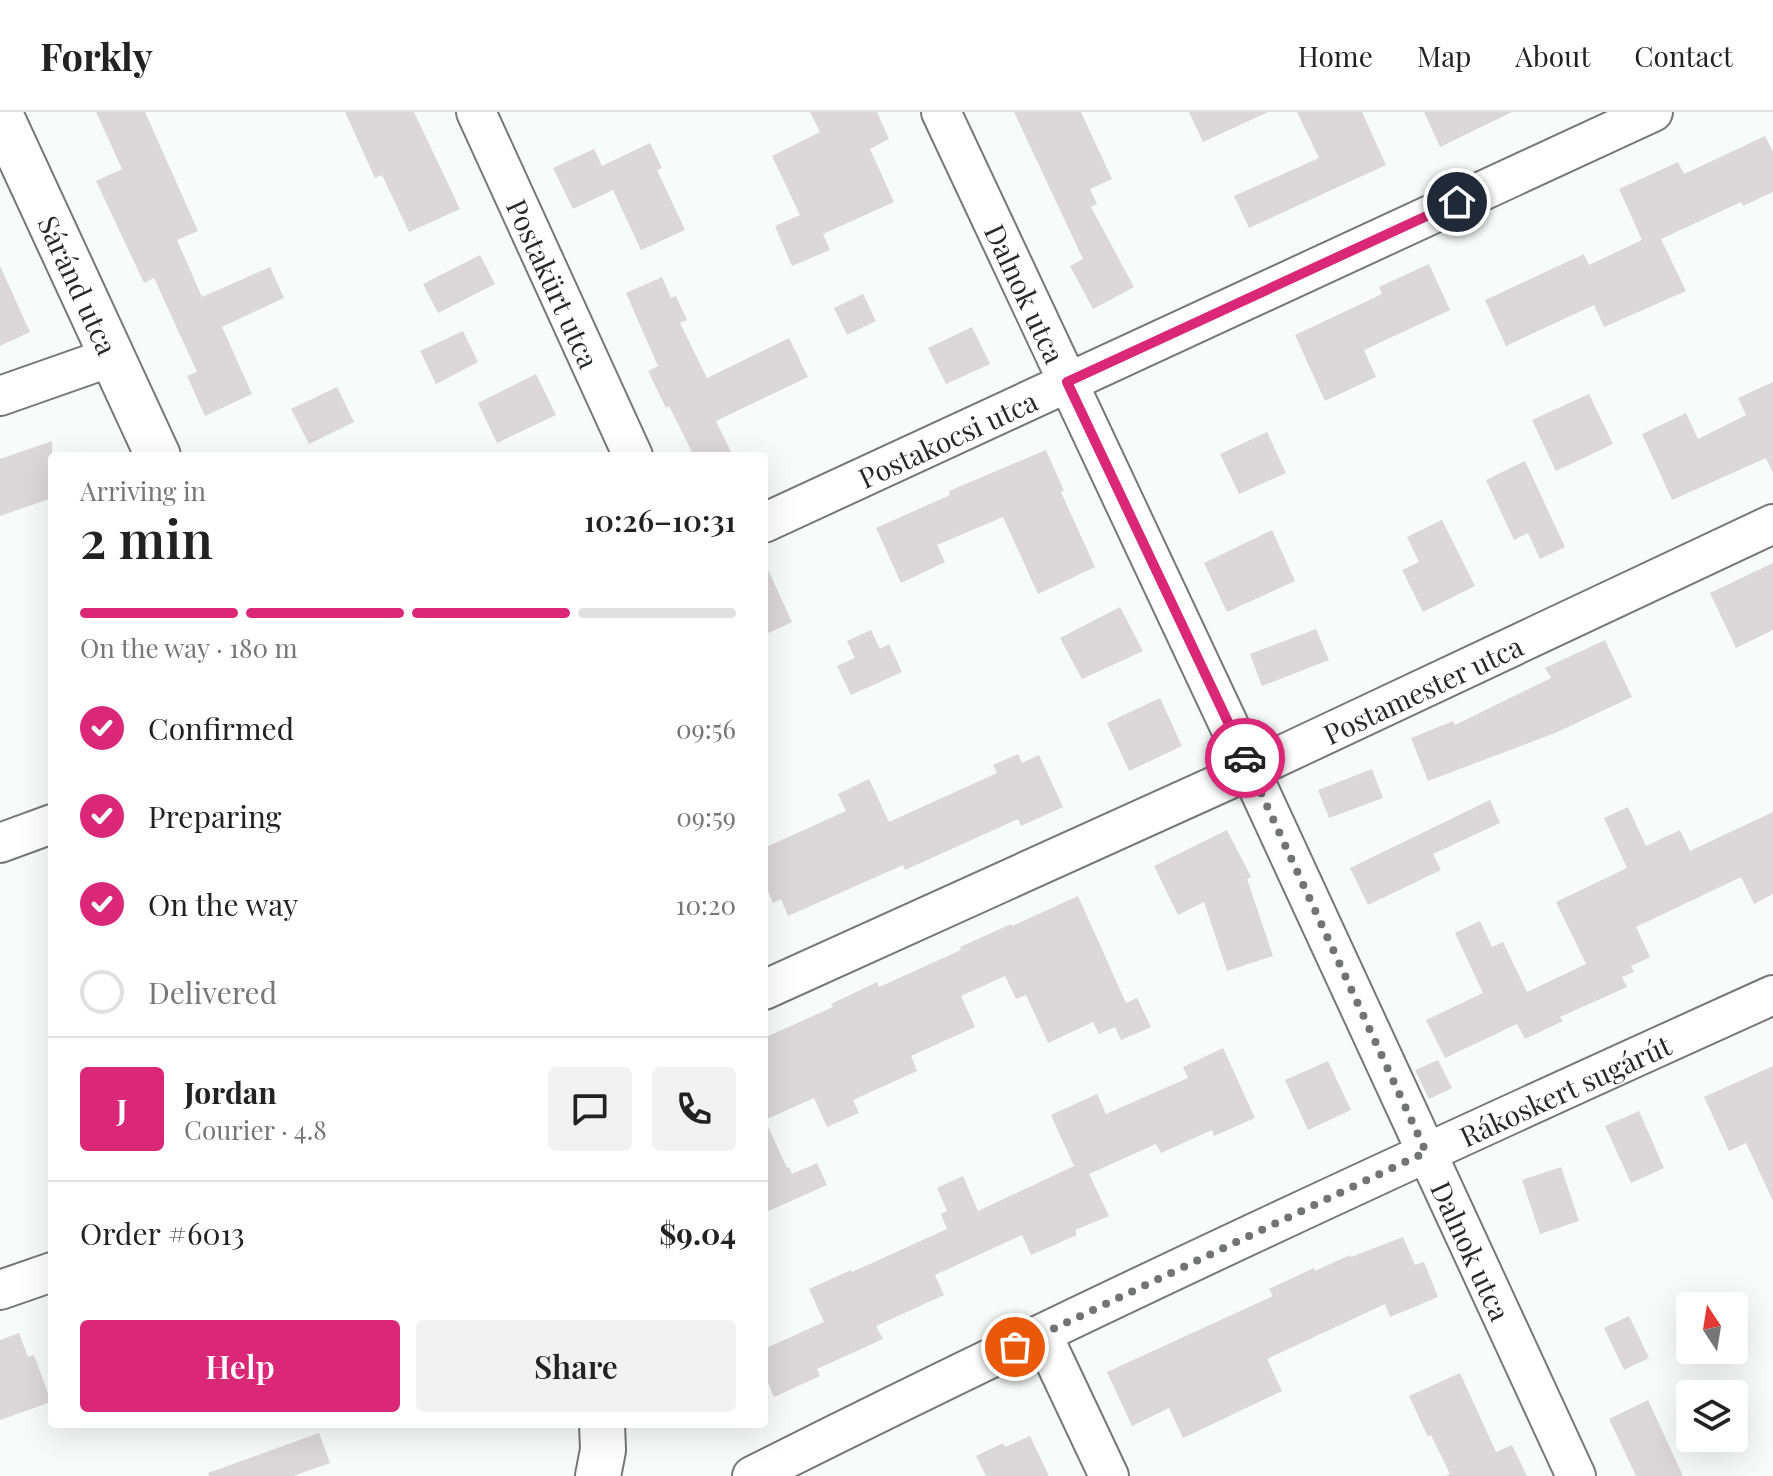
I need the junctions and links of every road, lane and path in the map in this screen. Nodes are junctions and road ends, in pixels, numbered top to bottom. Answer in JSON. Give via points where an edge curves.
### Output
{"nodes":[{"id":1,"x":476,"y":112,"type":"edge"},
{"id":2,"x":941,"y":112,"type":"edge"},
{"id":3,"x":1653,"y":112,"type":"edge"},
{"id":4,"x":0,"y":114,"type":"edge"},
{"id":5,"x":111,"y":357,"type":"junction"},
{"id":6,"x":1067,"y":382,"type":"junction"},
{"id":7,"x":0,"y":396,"type":"edge"},
{"id":8,"x":156,"y":452,"type":"edge"},
{"id":9,"x":631,"y":452,"type":"edge"},
{"id":10,"x":768,"y":521,"type":"edge"},
{"id":11,"x":1773,"y":524,"type":"edge"},
{"id":12,"x":1250,"y":770,"type":"junction"},
{"id":13,"x":48,"y":825,"type":"edge"},
{"id":14,"x":0,"y":843,"type":"edge"},
{"id":15,"x":768,"y":988,"type":"edge"},
{"id":16,"x":1773,"y":995,"type":"edge"},
{"id":17,"x":1426,"y":1152,"type":"junction"},
{"id":18,"x":48,"y":1273,"type":"edge"},
{"id":19,"x":0,"y":1290,"type":"edge"},
{"id":20,"x":1042,"y":1334,"type":"junction"},
{"id":21,"x":602,"y":1428,"type":"edge"},
{"id":22,"x":598,"y":1476,"type":"edge"},
{"id":23,"x":752,"y":1476,"type":"edge"},
{"id":24,"x":1109,"y":1476,"type":"edge"},
{"id":25,"x":1576,"y":1476,"type":"edge"}],
"edges":[{"from":1,"to":9,"type":"street","name":"Postakürt utca"},
{"from":2,"to":6,"type":"street","name":"Dalnok utca"},
{"from":3,"to":6,"type":"street","name":"Postakocsi utca"},
{"from":4,"to":5,"type":"street","name":"Sáránd utca"},
{"from":5,"to":7,"type":"street"},
{"from":5,"to":8,"type":"street","name":"Sáránd utca"},
{"from":6,"to":10,"type":"street","name":"Postakocsi utca"},
{"from":6,"to":12,"type":"street","name":"Dalnok utca"},
{"from":11,"to":12,"type":"street","name":"Postamester utca"},
{"from":12,"to":15,"type":"street","name":"Postamester utca"},
{"from":12,"to":17,"type":"street","name":"Dalnok utca"},
{"from":13,"to":14,"type":"street"},
{"from":16,"to":17,"type":"street","name":"Rákoskert sugárút"},
{"from":17,"to":20,"type":"street","name":"Rákoskert sugárút"},
{"from":17,"to":25,"type":"street","name":"Dalnok utca"},
{"from":18,"to":19,"type":"street"},
{"from":20,"to":23,"type":"street","name":"Rákoskert sugárút"},
{"from":20,"to":24,"type":"street"},
{"from":21,"to":22,"type":"street"}]}
